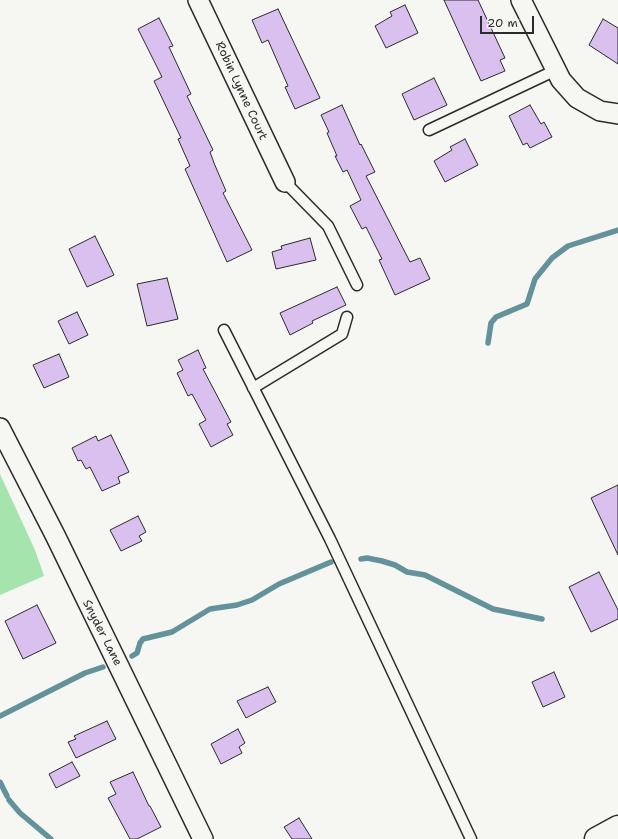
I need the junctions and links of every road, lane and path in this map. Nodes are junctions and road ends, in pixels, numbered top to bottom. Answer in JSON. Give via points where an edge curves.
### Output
{"nodes":[{"id":1,"x":198,"y":0,"type":"edge"},
{"id":2,"x":521,"y":0,"type":"edge"},
{"id":3,"x":556,"y":70,"type":"junction"},
{"id":4,"x":618,"y":114,"type":"edge"},
{"id":5,"x":429,"y":130,"type":"dead end"},
{"id":6,"x":285,"y":182,"type":"joint"},
{"id":7,"x":357,"y":285,"type":"dead end"},
{"id":8,"x":347,"y":317,"type":"dead end"},
{"id":9,"x":224,"y":330,"type":"dead end"},
{"id":10,"x":253,"y":388,"type":"junction"},
{"id":11,"x":0,"y":428,"type":"edge"},
{"id":12,"x":618,"y":827,"type":"edge"},
{"id":13,"x":203,"y":839,"type":"edge"},
{"id":14,"x":471,"y":839,"type":"edge"},
{"id":15,"x":596,"y":839,"type":"edge"}],
"edges":[{"from":1,"to":6,"type":"street","name":"Robin Lynne Court"},
{"from":2,"to":3,"type":"street"},
{"from":3,"to":4,"type":"street","via":[[577,98],[600,111]]},
{"from":3,"to":5,"type":"lane"},
{"from":6,"to":7,"type":"lane","via":[[328,226]]},
{"from":8,"to":10,"type":"lane","via":[[342,334]]},
{"from":9,"to":10,"type":"lane"},
{"from":10,"to":14,"type":"lane","via":[[330,539]]},
{"from":11,"to":13,"type":"street","name":"Snyder Lane"},
{"from":12,"to":15,"type":"street"}]}
